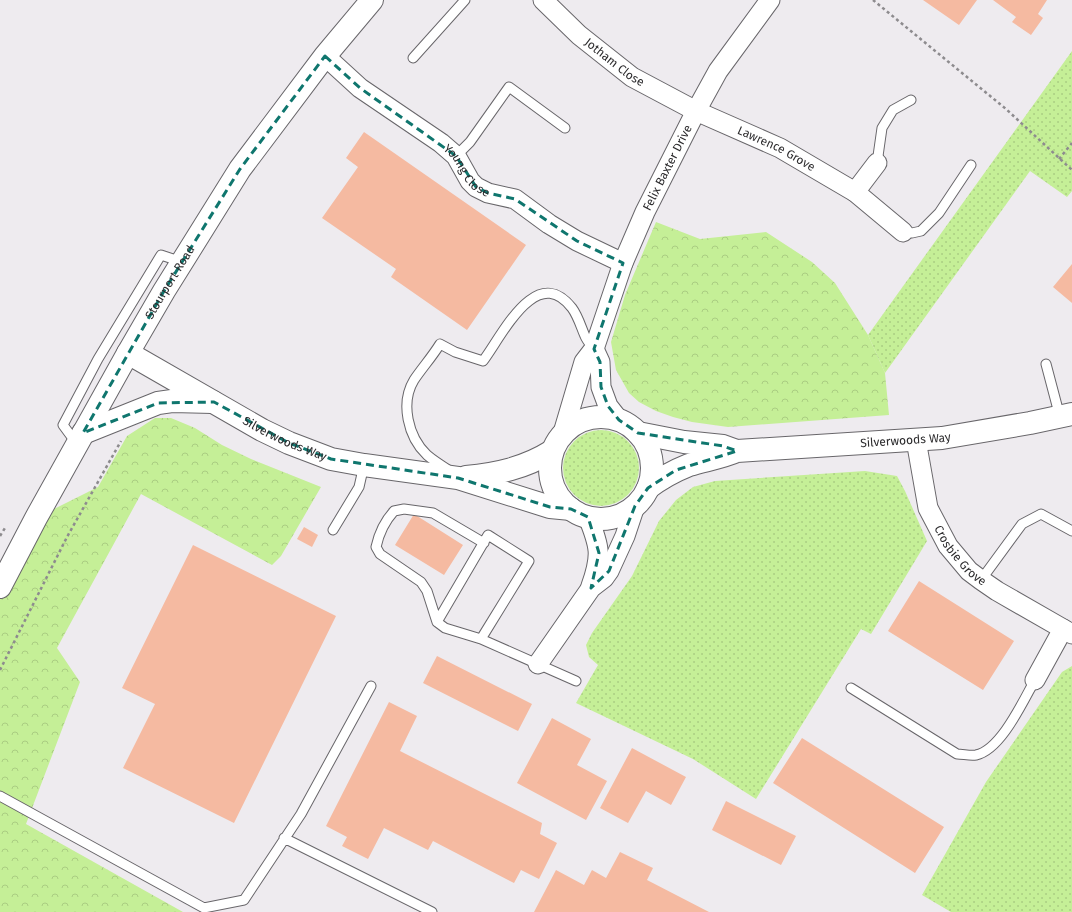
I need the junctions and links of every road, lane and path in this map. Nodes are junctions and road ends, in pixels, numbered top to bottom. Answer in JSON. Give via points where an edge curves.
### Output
{"nodes":[{"id":1,"x":372,"y":0,"type":"edge"},
{"id":2,"x":465,"y":0,"type":"edge"},
{"id":3,"x":543,"y":0,"type":"edge"},
{"id":4,"x":873,"y":0,"type":"edge"},
{"id":5,"x":767,"y":1,"type":"edge"},
{"id":6,"x":325,"y":56,"type":"junction"},
{"id":7,"x":414,"y":58,"type":"dead end"},
{"id":8,"x":911,"y":100,"type":"dead end"},
{"id":9,"x":696,"y":111,"type":"junction"},
{"id":10,"x":565,"y":128,"type":"dead end"},
{"id":11,"x":1072,"y":143,"type":"edge"},
{"id":12,"x":456,"y":156,"type":"junction"},
{"id":13,"x":1059,"y":159,"type":"junction"},
{"id":14,"x":877,"y":163,"type":"joint"},
{"id":15,"x":971,"y":165,"type":"dead end"},
{"id":16,"x":1072,"y":170,"type":"edge"},
{"id":17,"x":855,"y":192,"type":"junction"},
{"id":18,"x":903,"y":232,"type":"joint"},
{"id":19,"x":182,"y":262,"type":"junction"},
{"id":20,"x":623,"y":263,"type":"junction"},
{"id":21,"x":594,"y":349,"type":"junction"},
{"id":22,"x":128,"y":353,"type":"junction"},
{"id":23,"x":1046,"y":364,"type":"dead end"},
{"id":24,"x":214,"y":402,"type":"junction"},
{"id":25,"x":1066,"y":415,"type":"edge"},
{"id":26,"x":618,"y":420,"type":"junction"},
{"id":27,"x":638,"y":433,"type":"junction"},
{"id":28,"x":80,"y":438,"type":"junction"},
{"id":29,"x":123,"y":438,"type":"dead end"},
{"id":30,"x":916,"y":440,"type":"junction"},
{"id":31,"x":558,"y":442,"type":"junction"},
{"id":32,"x":737,"y":451,"type":"junction"},
{"id":33,"x":364,"y":465,"type":"junction"},
{"id":34,"x":458,"y":478,"type":"junction"},
{"id":35,"x":648,"y":488,"type":"junction"},
{"id":36,"x":635,"y":506,"type":"junction"},
{"id":37,"x":579,"y":513,"type":"junction"},
{"id":38,"x":333,"y":530,"type":"dead end"},
{"id":39,"x":1072,"y":531,"type":"edge"},
{"id":40,"x":484,"y":543,"type":"junction"},
{"id":41,"x":981,"y":580,"type":"junction"},
{"id":42,"x":0,"y":587,"type":"edge"},
{"id":43,"x":591,"y":588,"type":"junction"},
{"id":44,"x":437,"y":622,"type":"junction"},
{"id":45,"x":1067,"y":631,"type":"edge"},
{"id":46,"x":481,"y":639,"type":"junction"},
{"id":47,"x":538,"y":664,"type":"junction"},
{"id":48,"x":0,"y":670,"type":"edge"},
{"id":49,"x":1035,"y":680,"type":"joint"},
{"id":50,"x":576,"y":681,"type":"dead end"},
{"id":51,"x":371,"y":686,"type":"dead end"},
{"id":52,"x":851,"y":688,"type":"dead end"},
{"id":53,"x":0,"y":796,"type":"edge"},
{"id":54,"x":284,"y":838,"type":"junction"},
{"id":55,"x":432,"y":912,"type":"edge"}],
"edges":[{"from":1,"to":6,"type":"main road","name":"Stourport Road"},
{"from":2,"to":7,"type":"lane"},
{"from":3,"to":9,"type":"street","name":"Jotham Close","via":[[579,35],[632,77]]},
{"from":4,"to":13,"type":"path","via":[[1006,109]]},
{"from":5,"to":9,"type":"street","name":"Felix Baxter Drive","via":[[718,71]]},
{"from":6,"to":12,"type":"street","name":"Young Close","via":[[360,88]]},
{"from":6,"to":19,"type":"main road","name":"Stourport Road","via":[[240,169]]},
{"from":8,"to":14,"type":"lane","via":[[893,110],[882,128]]},
{"from":9,"to":17,"type":"street","name":"Lawrence Grove","via":[[780,148]]},
{"from":9,"to":20,"type":"street","name":"Felix Baxter Drive","via":[[645,212]]},
{"from":10,"to":12,"type":"lane","via":[[509,87],[470,142]]},
{"from":11,"to":13,"type":"path"},
{"from":12,"to":20,"type":"street","name":"Young Close","via":[[476,187],[488,193],[515,199],[577,241]]},
{"from":13,"to":16,"type":"path"},
{"from":14,"to":17,"type":"street"},
{"from":15,"to":18,"type":"lane","via":[[939,213],[921,231]]},
{"from":17,"to":18,"type":"street","name":"Lawrence Grove"},
{"from":19,"to":22,"type":"main road","name":"Stourport Road"},
{"from":19,"to":28,"type":"lane","via":[[161,255],[98,359],[64,425]]},
{"from":20,"to":21,"type":"street","name":"Felix Baxter Drive"},
{"from":21,"to":26,"type":"street","via":[[600,362],[603,394]]},
{"from":21,"to":31,"type":"street","name":"Felix Baxter Drive","via":[[584,362]]},
{"from":21,"to":34,"type":"lane","via":[[572,309],[559,297],[549,293],[534,296],[522,306],[483,361],[440,344],[414,380],[407,409],[408,419],[418,444]]},
{"from":22,"to":24,"type":"main road","name":"Silverwoods Way"},
{"from":22,"to":28,"type":"main road","name":"Stourport Road"},
{"from":23,"to":25,"type":"lane"},
{"from":24,"to":28,"type":"main road","via":[[158,403]]},
{"from":24,"to":33,"type":"main road","name":"Silverwoods Way","via":[[289,443],[331,459]]},
{"from":25,"to":30,"type":"main road","name":"Silverwoods Way","via":[[942,438]]},
{"from":26,"to":27,"type":"main road"},
{"from":26,"to":31,"type":"main road","via":[[602,417],[585,419],[570,427]]},
{"from":27,"to":32,"type":"main road","name":"Silverwoods Way","via":[[723,446]]},
{"from":27,"to":35,"type":"main road","via":[[651,459]]},
{"from":28,"to":42,"type":"main road","name":"Stourport Road"},
{"from":29,"to":48,"type":"path","via":[[67,537]]},
{"from":30,"to":32,"type":"main road","name":"Silverwoods Way"},
{"from":30,"to":41,"type":"street","name":"Crosbie Grove","via":[[928,508],[948,546],[969,571]]},
{"from":31,"to":34,"type":"main road","name":"Silverwoods Way","via":[[538,460],[517,469]]},
{"from":31,"to":37,"type":"main road","via":[[550,460],[551,479],[558,496]]},
{"from":32,"to":35,"type":"main road","name":"Silverwoods Way","via":[[676,470]]},
{"from":33,"to":34,"type":"main road","name":"Silverwoods Way"},
{"from":33,"to":38,"type":"lane","via":[[359,487]]},
{"from":34,"to":37,"type":"main road","name":"Silverwoods Way","via":[[550,507]]},
{"from":35,"to":36,"type":"main road"},
{"from":36,"to":37,"type":"main road","via":[[613,517],[596,519]]},
{"from":36,"to":43,"type":"street","via":[[609,571]]},
{"from":37,"to":43,"type":"street","via":[[597,540],[599,553]]},
{"from":39,"to":41,"type":"lane","via":[[1041,514],[1022,524]]},
{"from":40,"to":44,"type":"lane"},
{"from":40,"to":44,"type":"lane","via":[[433,513],[404,509],[394,511],[387,519],[378,535],[376,547],[380,554],[421,582],[427,590]]},
{"from":40,"to":46,"type":"lane","via":[[488,535],[529,561]]},
{"from":41,"to":45,"type":"street","name":"Crosbie Grove"},
{"from":43,"to":47,"type":"street"},
{"from":44,"to":46,"type":"lane","via":[[445,628]]},
{"from":45,"to":49,"type":"street","name":"Crosbie Grove"},
{"from":46,"to":47,"type":"lane"},
{"from":47,"to":50,"type":"lane"},
{"from":49,"to":52,"type":"lane","via":[[1004,734],[992,747],[976,755],[957,754]]},
{"from":51,"to":54,"type":"lane","via":[[301,814]]},
{"from":53,"to":54,"type":"lane","via":[[204,908],[244,900]]},
{"from":54,"to":55,"type":"lane"}]}
